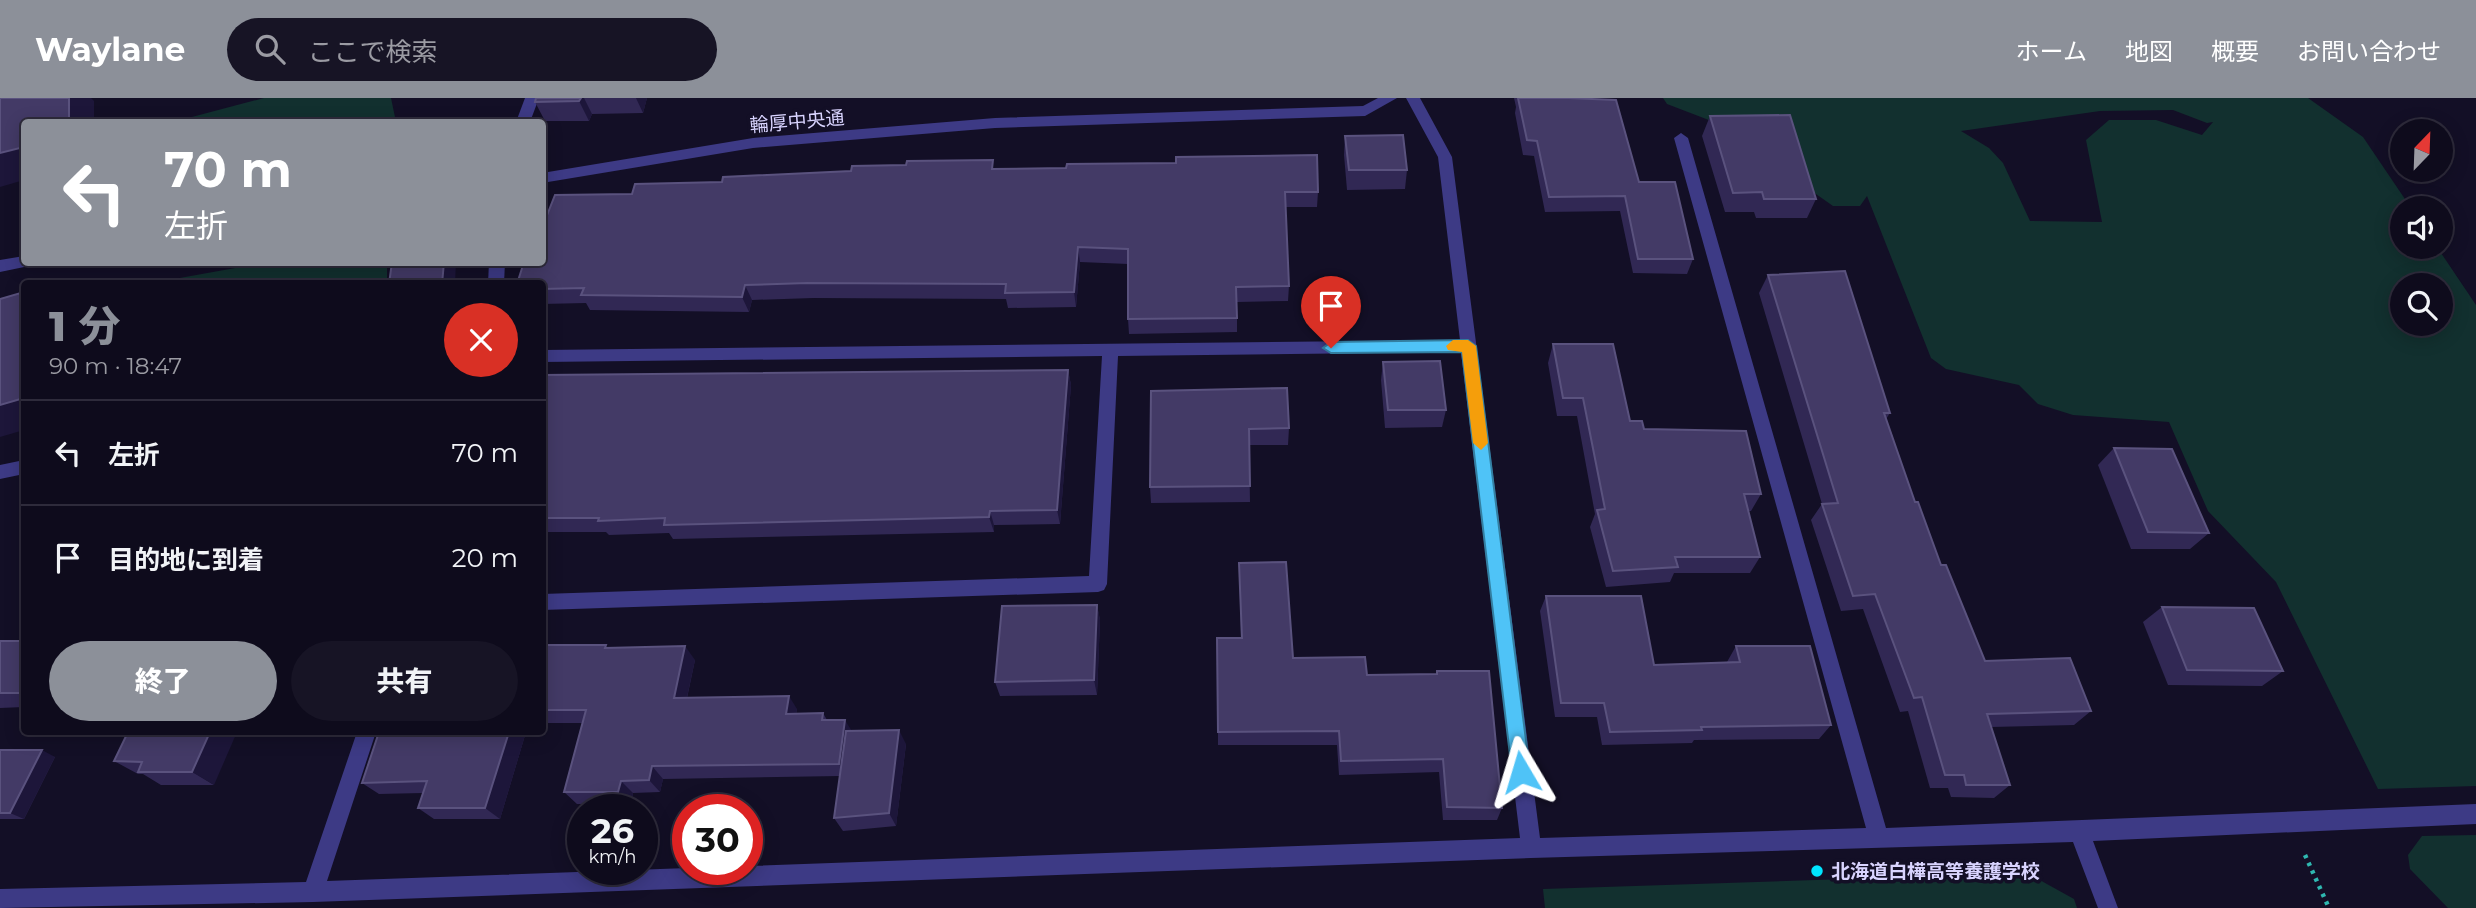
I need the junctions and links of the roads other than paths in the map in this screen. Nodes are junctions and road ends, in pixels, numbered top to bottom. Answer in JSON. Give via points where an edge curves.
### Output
{"nodes":[{"id":1,"x":532,"y":98,"type":"edge"},
{"id":2,"x":1390,"y":98,"type":"edge"},
{"id":3,"x":1413,"y":98,"type":"edge"},
{"id":4,"x":524,"y":119,"type":"edge"},
{"id":5,"x":1682,"y":138,"type":"dead end"},
{"id":6,"x":546,"y":177,"type":"edge"},
{"id":7,"x":21,"y":262,"type":"edge"},
{"id":8,"x":0,"y":266,"type":"edge"},
{"id":9,"x":1468,"y":346,"type":"junction"},
{"id":10,"x":1110,"y":350,"type":"junction"},
{"id":11,"x":546,"y":356,"type":"edge"},
{"id":12,"x":21,"y":468,"type":"edge"},
{"id":13,"x":0,"y":472,"type":"edge"},
{"id":14,"x":546,"y":602,"type":"edge"},
{"id":15,"x":365,"y":735,"type":"edge"},
{"id":16,"x":2476,"y":814,"type":"edge"},
{"id":17,"x":2079,"y":832,"type":"junction"},
{"id":18,"x":1879,"y":838,"type":"junction"},
{"id":19,"x":1531,"y":848,"type":"junction"},
{"id":20,"x":313,"y":892,"type":"junction"},
{"id":21,"x":0,"y":899,"type":"edge"},
{"id":22,"x":2108,"y":908,"type":"edge"}],
"edges":[{"from":1,"to":4,"type":"street"},
{"from":2,"to":6,"type":"street","name":"輪厚中央通","via":[[1365,111],[995,123],[753,144]]},
{"from":3,"to":9,"type":"street","via":[[1445,157]]},
{"from":5,"to":18,"type":"street"},
{"from":7,"to":8,"type":"street"},
{"from":9,"to":10,"type":"street"},
{"from":9,"to":19,"type":"street"},
{"from":10,"to":11,"type":"street"},
{"from":10,"to":14,"type":"street","via":[[1098,584]]},
{"from":12,"to":13,"type":"street"},
{"from":15,"to":20,"type":"street"},
{"from":16,"to":17,"type":"street"},
{"from":17,"to":18,"type":"street"},
{"from":17,"to":22,"type":"street"},
{"from":18,"to":19,"type":"street"},
{"from":19,"to":20,"type":"street"},
{"from":20,"to":21,"type":"street"}]}
